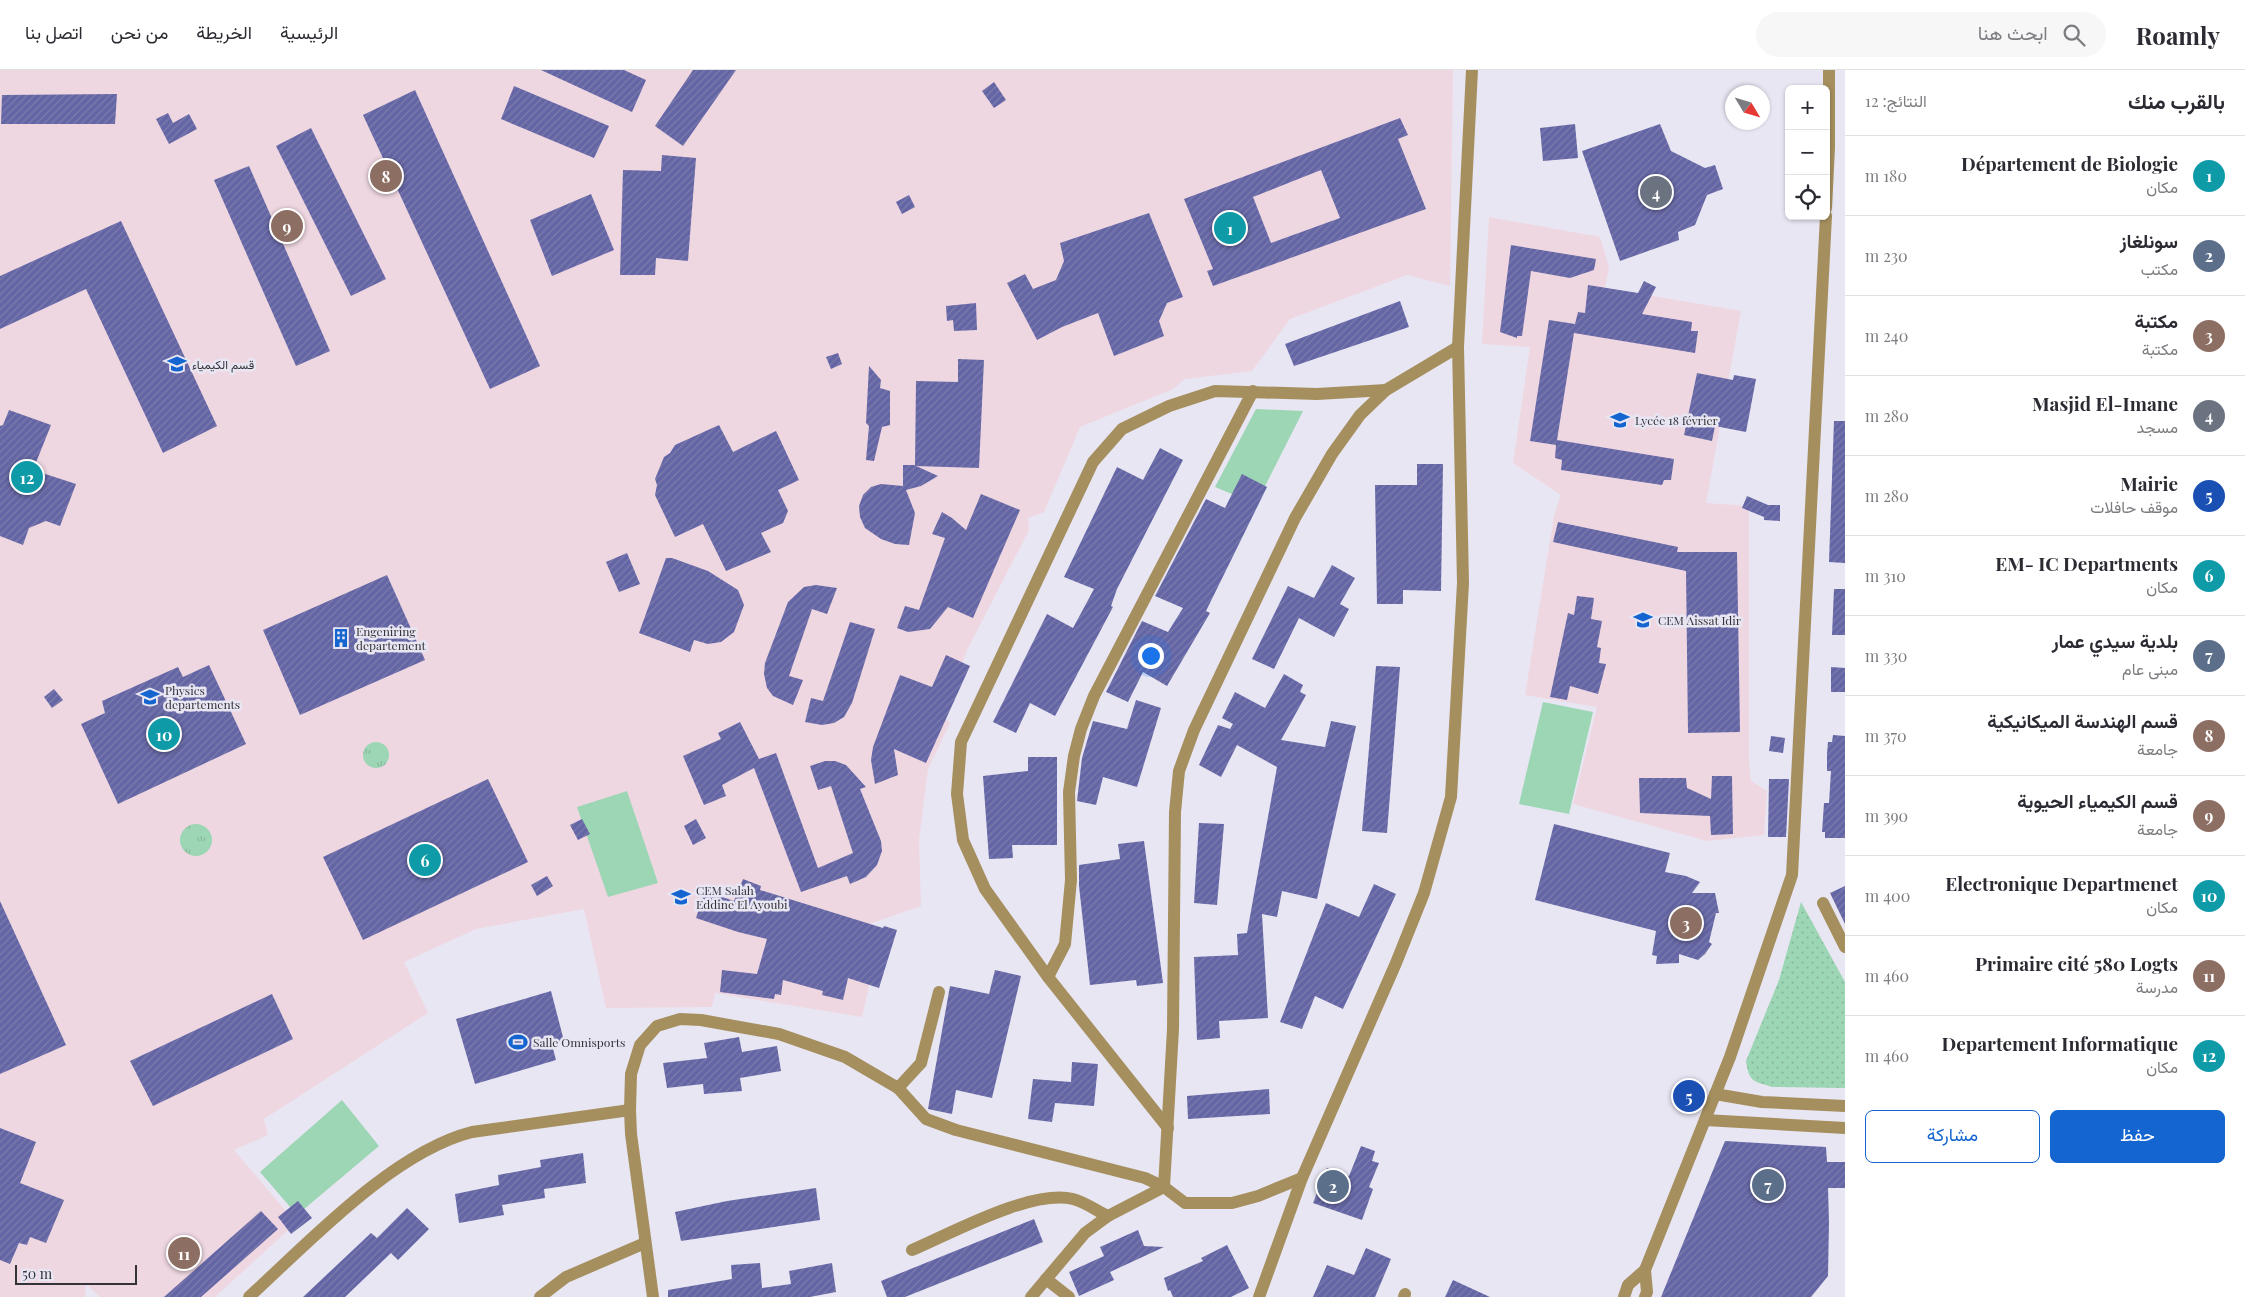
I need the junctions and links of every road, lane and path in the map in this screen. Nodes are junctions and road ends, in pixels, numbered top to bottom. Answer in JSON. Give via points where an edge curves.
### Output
{"nodes":[{"id":1,"x":1472,"y":70,"type":"edge"},
{"id":2,"x":1829,"y":70,"type":"edge"},
{"id":3,"x":1828,"y":175,"type":"edge"},
{"id":4,"x":1826,"y":220,"type":"edge"},
{"id":5,"x":1458,"y":348,"type":"junction"},
{"id":6,"x":1386,"y":390,"type":"junction"},
{"id":7,"x":1253,"y":392,"type":"junction"},
{"id":8,"x":1823,"y":903,"type":"dead end"},
{"id":9,"x":1845,"y":947,"type":"edge"},
{"id":10,"x":1048,"y":977,"type":"junction"},
{"id":11,"x":939,"y":992,"type":"dead end"},
{"id":12,"x":898,"y":1088,"type":"junction"},
{"id":13,"x":1715,"y":1094,"type":"junction"},
{"id":14,"x":1845,"y":1106,"type":"edge"},
{"id":15,"x":630,"y":1110,"type":"junction"},
{"id":16,"x":1705,"y":1120,"type":"junction"},
{"id":17,"x":1168,"y":1128,"type":"junction"},
{"id":18,"x":1845,"y":1128,"type":"edge"},
{"id":19,"x":1302,"y":1178,"type":"junction"},
{"id":20,"x":1164,"y":1187,"type":"junction"},
{"id":21,"x":1108,"y":1216,"type":"junction"},
{"id":22,"x":645,"y":1243,"type":"junction"},
{"id":23,"x":912,"y":1250,"type":"dead end"},
{"id":24,"x":1645,"y":1270,"type":"junction"},
{"id":25,"x":1046,"y":1279,"type":"junction"},
{"id":26,"x":249,"y":1297,"type":"edge"},
{"id":27,"x":540,"y":1297,"type":"edge"},
{"id":28,"x":653,"y":1297,"type":"edge"},
{"id":29,"x":1031,"y":1297,"type":"edge"},
{"id":30,"x":1069,"y":1297,"type":"edge"},
{"id":31,"x":1259,"y":1297,"type":"edge"},
{"id":32,"x":1624,"y":1297,"type":"edge"},
{"id":33,"x":1645,"y":1297,"type":"edge"}],
"edges":[{"from":1,"to":5,"type":"street"},
{"from":2,"to":3,"type":"street"},
{"from":4,"to":13,"type":"street","via":[[1792,875]]},
{"from":5,"to":6,"type":"street"},
{"from":5,"to":19,"type":"street","via":[[1463,583],[1451,797],[1424,893]]},
{"from":6,"to":7,"type":"street","via":[[1317,394]]},
{"from":6,"to":17,"type":"street","via":[[1360,415],[1332,454],[1295,518],[1194,730],[1179,772],[1174,812],[1173,1030]]},
{"from":7,"to":10,"type":"street","via":[[1094,696],[1081,729],[1069,792],[1071,880],[1068,923],[1065,944]]},
{"from":7,"to":10,"type":"street","via":[[1215,391],[1169,406],[1122,429],[1093,462],[961,742],[957,794],[963,840],[984,889]]},
{"from":8,"to":9,"type":"street"},
{"from":10,"to":17,"type":"street"},
{"from":11,"to":12,"type":"street","via":[[921,1063]]},
{"from":12,"to":15,"type":"street","via":[[845,1057],[779,1034],[680,1019],[657,1026],[640,1045],[631,1074]]},
{"from":12,"to":20,"type":"street","via":[[926,1120],[1145,1178]]},
{"from":13,"to":14,"type":"street","via":[[1762,1102]]},
{"from":13,"to":16,"type":"street"},
{"from":15,"to":22,"type":"street"},
{"from":15,"to":26,"type":"street","via":[[472,1132],[440,1143],[345,1208]]},
{"from":16,"to":18,"type":"street"},
{"from":16,"to":24,"type":"street"},
{"from":17,"to":20,"type":"street"},
{"from":19,"to":20,"type":"street","via":[[1232,1203],[1185,1203]]},
{"from":19,"to":31,"type":"street"},
{"from":20,"to":21,"type":"street"},
{"from":21,"to":23,"type":"street","via":[[1074,1199],[1023,1202]]},
{"from":21,"to":25,"type":"street","via":[[1085,1233]]},
{"from":22,"to":27,"type":"street","via":[[566,1277]]},
{"from":22,"to":28,"type":"street"},
{"from":24,"to":32,"type":"street","via":[[1628,1285]]},
{"from":24,"to":33,"type":"street"},
{"from":25,"to":29,"type":"street"},
{"from":25,"to":30,"type":"street"}]}
